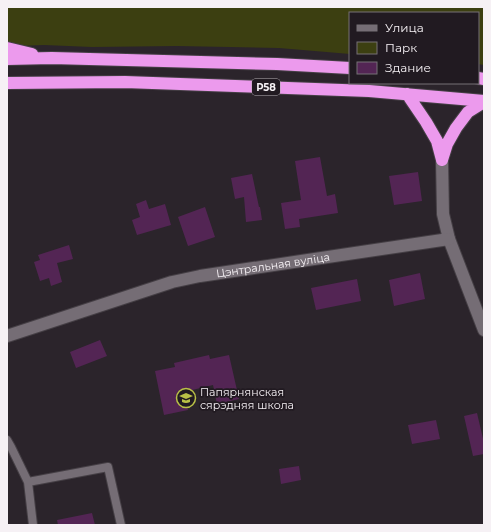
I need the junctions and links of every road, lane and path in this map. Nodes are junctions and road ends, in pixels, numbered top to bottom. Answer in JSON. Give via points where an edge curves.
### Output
{"nodes":[{"id":1,"x":7,"y":48,"type":"edge"},
{"id":2,"x":52,"y":58,"type":"junction"},
{"id":3,"x":7,"y":59,"type":"edge"},
{"id":4,"x":349,"y":68,"type":"edge"},
{"id":5,"x":7,"y":82,"type":"edge"},
{"id":6,"x":408,"y":94,"type":"junction"},
{"id":7,"x":484,"y":101,"type":"edge"},
{"id":8,"x":442,"y":160,"type":"junction"},
{"id":9,"x":450,"y":239,"type":"junction"},
{"id":10,"x":484,"y":330,"type":"edge"},
{"id":11,"x":7,"y":336,"type":"edge"},
{"id":12,"x":7,"y":440,"type":"edge"},
{"id":13,"x":28,"y":482,"type":"junction"},
{"id":14,"x":33,"y":525,"type":"edge"},
{"id":15,"x":121,"y":525,"type":"edge"}],
"edges":[{"from":1,"to":2,"type":"highway"},
{"from":2,"to":3,"type":"highway","number":"Р58"},
{"from":2,"to":4,"type":"highway","number":"Р58"},
{"from":5,"to":6,"type":"highway","number":"Р58","via":[[125,82]]},
{"from":6,"to":7,"type":"highway","number":"Р58"},
{"from":6,"to":8,"type":"highway","via":[[437,141]]},
{"from":7,"to":8,"type":"highway","via":[[468,112],[456,128]]},
{"from":8,"to":9,"type":"street","via":[[442,214]]},
{"from":9,"to":10,"type":"street"},
{"from":9,"to":11,"type":"street","name":"Цэнтральная вуліца","via":[[172,282]]},
{"from":12,"to":13,"type":"lane"},
{"from":13,"to":14,"type":"lane"},
{"from":13,"to":15,"type":"lane","via":[[108,467]]}]}
